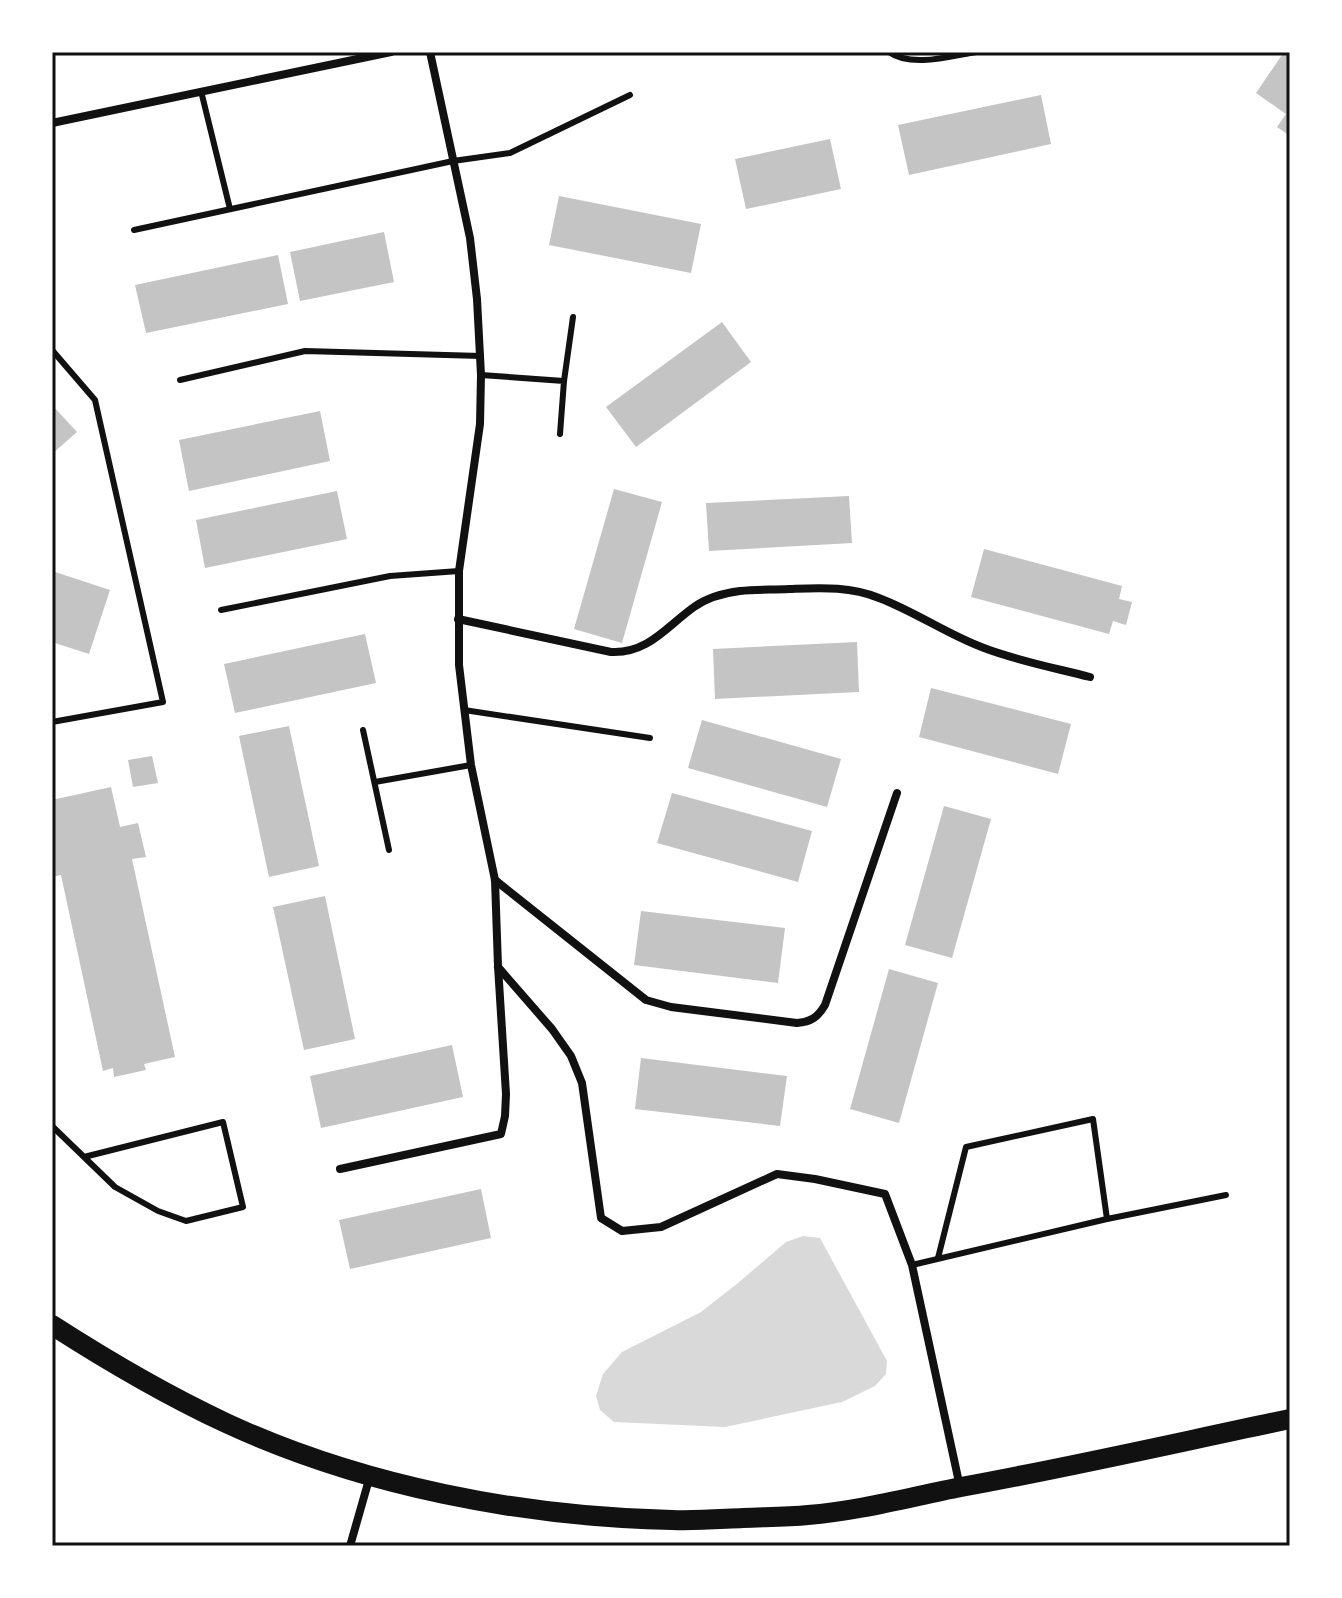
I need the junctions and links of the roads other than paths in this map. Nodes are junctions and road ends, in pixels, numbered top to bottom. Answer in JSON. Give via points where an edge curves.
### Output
{"nodes":[{"id":1,"x":391,"y":52,"type":"edge"},
{"id":2,"x":430,"y":52,"type":"edge"},
{"id":3,"x":889,"y":52,"type":"edge"},
{"id":4,"x":976,"y":52,"type":"edge"},
{"id":5,"x":201,"y":91,"type":"junction"},
{"id":6,"x":630,"y":95,"type":"dead end"},
{"id":7,"x":52,"y":123,"type":"edge"},
{"id":8,"x":453,"y":161,"type":"junction"},
{"id":9,"x":230,"y":209,"type":"junction"},
{"id":10,"x":134,"y":230,"type":"dead end"},
{"id":11,"x":573,"y":317,"type":"dead end"},
{"id":12,"x":52,"y":350,"type":"edge"},
{"id":13,"x":481,"y":356,"type":"junction"},
{"id":14,"x":481,"y":375,"type":"junction"},
{"id":15,"x":180,"y":380,"type":"dead end"},
{"id":16,"x":564,"y":381,"type":"junction"},
{"id":17,"x":560,"y":434,"type":"dead end"},
{"id":18,"x":459,"y":571,"type":"junction"},
{"id":19,"x":221,"y":610,"type":"dead end"},
{"id":20,"x":458,"y":619,"type":"junction"},
{"id":21,"x":1090,"y":677,"type":"dead end"},
{"id":22,"x":464,"y":710,"type":"junction"},
{"id":23,"x":52,"y":722,"type":"edge"},
{"id":24,"x":363,"y":730,"type":"dead end"},
{"id":25,"x":650,"y":738,"type":"dead end"},
{"id":26,"x":471,"y":765,"type":"junction"},
{"id":27,"x":375,"y":782,"type":"junction"},
{"id":28,"x":897,"y":793,"type":"dead end"},
{"id":29,"x":389,"y":850,"type":"dead end"},
{"id":30,"x":495,"y":880,"type":"junction"},
{"id":31,"x":498,"y":966,"type":"junction"},
{"id":32,"x":52,"y":1126,"type":"edge"},
{"id":33,"x":84,"y":1157,"type":"junction"},
{"id":34,"x":340,"y":1169,"type":"dead end"},
{"id":35,"x":1226,"y":1195,"type":"dead end"},
{"id":36,"x":1107,"y":1219,"type":"junction"},
{"id":37,"x":938,"y":1258,"type":"junction"},
{"id":38,"x":912,"y":1265,"type":"junction"},
{"id":39,"x":52,"y":1325,"type":"edge"},
{"id":40,"x":1290,"y":1419,"type":"edge"},
{"id":41,"x":370,"y":1475,"type":"junction"},
{"id":42,"x":960,"y":1487,"type":"junction"},
{"id":43,"x":350,"y":1546,"type":"edge"}],
"edges":[{"from":1,"to":5,"type":"street"},
{"from":2,"to":8,"type":"street"},
{"from":3,"to":4,"type":"lane","via":[[915,61]]},
{"from":5,"to":7,"type":"street"},
{"from":5,"to":9,"type":"lane"},
{"from":6,"to":8,"type":"lane","via":[[510,153]]},
{"from":8,"to":9,"type":"lane"},
{"from":8,"to":13,"type":"street","via":[[470,238]]},
{"from":9,"to":10,"type":"lane"},
{"from":11,"to":16,"type":"lane"},
{"from":12,"to":23,"type":"lane","via":[[95,400],[163,702]]},
{"from":13,"to":14,"type":"street"},
{"from":13,"to":15,"type":"lane","via":[[305,351]]},
{"from":14,"to":16,"type":"lane"},
{"from":14,"to":18,"type":"street","via":[[480,424]]},
{"from":16,"to":17,"type":"lane"},
{"from":18,"to":19,"type":"lane","via":[[390,576]]},
{"from":18,"to":20,"type":"street"},
{"from":20,"to":21,"type":"street","via":[[623,653],[647,644],[696,605],[720,594],[841,587],[877,597],[988,650]]},
{"from":20,"to":22,"type":"street"},
{"from":22,"to":25,"type":"lane"},
{"from":22,"to":26,"type":"street"},
{"from":24,"to":27,"type":"lane"},
{"from":26,"to":27,"type":"lane"},
{"from":26,"to":30,"type":"street"},
{"from":27,"to":29,"type":"lane"},
{"from":28,"to":30,"type":"street","via":[[825,1005],[809,1022],[646,1000]]},
{"from":30,"to":31,"type":"street"},
{"from":31,"to":34,"type":"street","via":[[506,1094],[501,1134]]},
{"from":31,"to":38,"type":"street","via":[[571,1056],[582,1083],[601,1218],[622,1231],[661,1227],[777,1174],[815,1179],[885,1194]]},
{"from":32,"to":33,"type":"lane"},
{"from":33,"to":33,"type":"lane","via":[[115,1187],[186,1221],[243,1207],[223,1122]]},
{"from":35,"to":36,"type":"lane"},
{"from":36,"to":37,"type":"lane"},
{"from":36,"to":37,"type":"lane","via":[[1093,1119],[966,1147]]},
{"from":37,"to":38,"type":"lane"},
{"from":38,"to":42,"type":"street"},
{"from":39,"to":41,"type":"main road","via":[[229,1424]]},
{"from":40,"to":42,"type":"main road"},
{"from":41,"to":42,"type":"main road","via":[[548,1511],[675,1520],[807,1516]]},
{"from":41,"to":43,"type":"street"}]}
